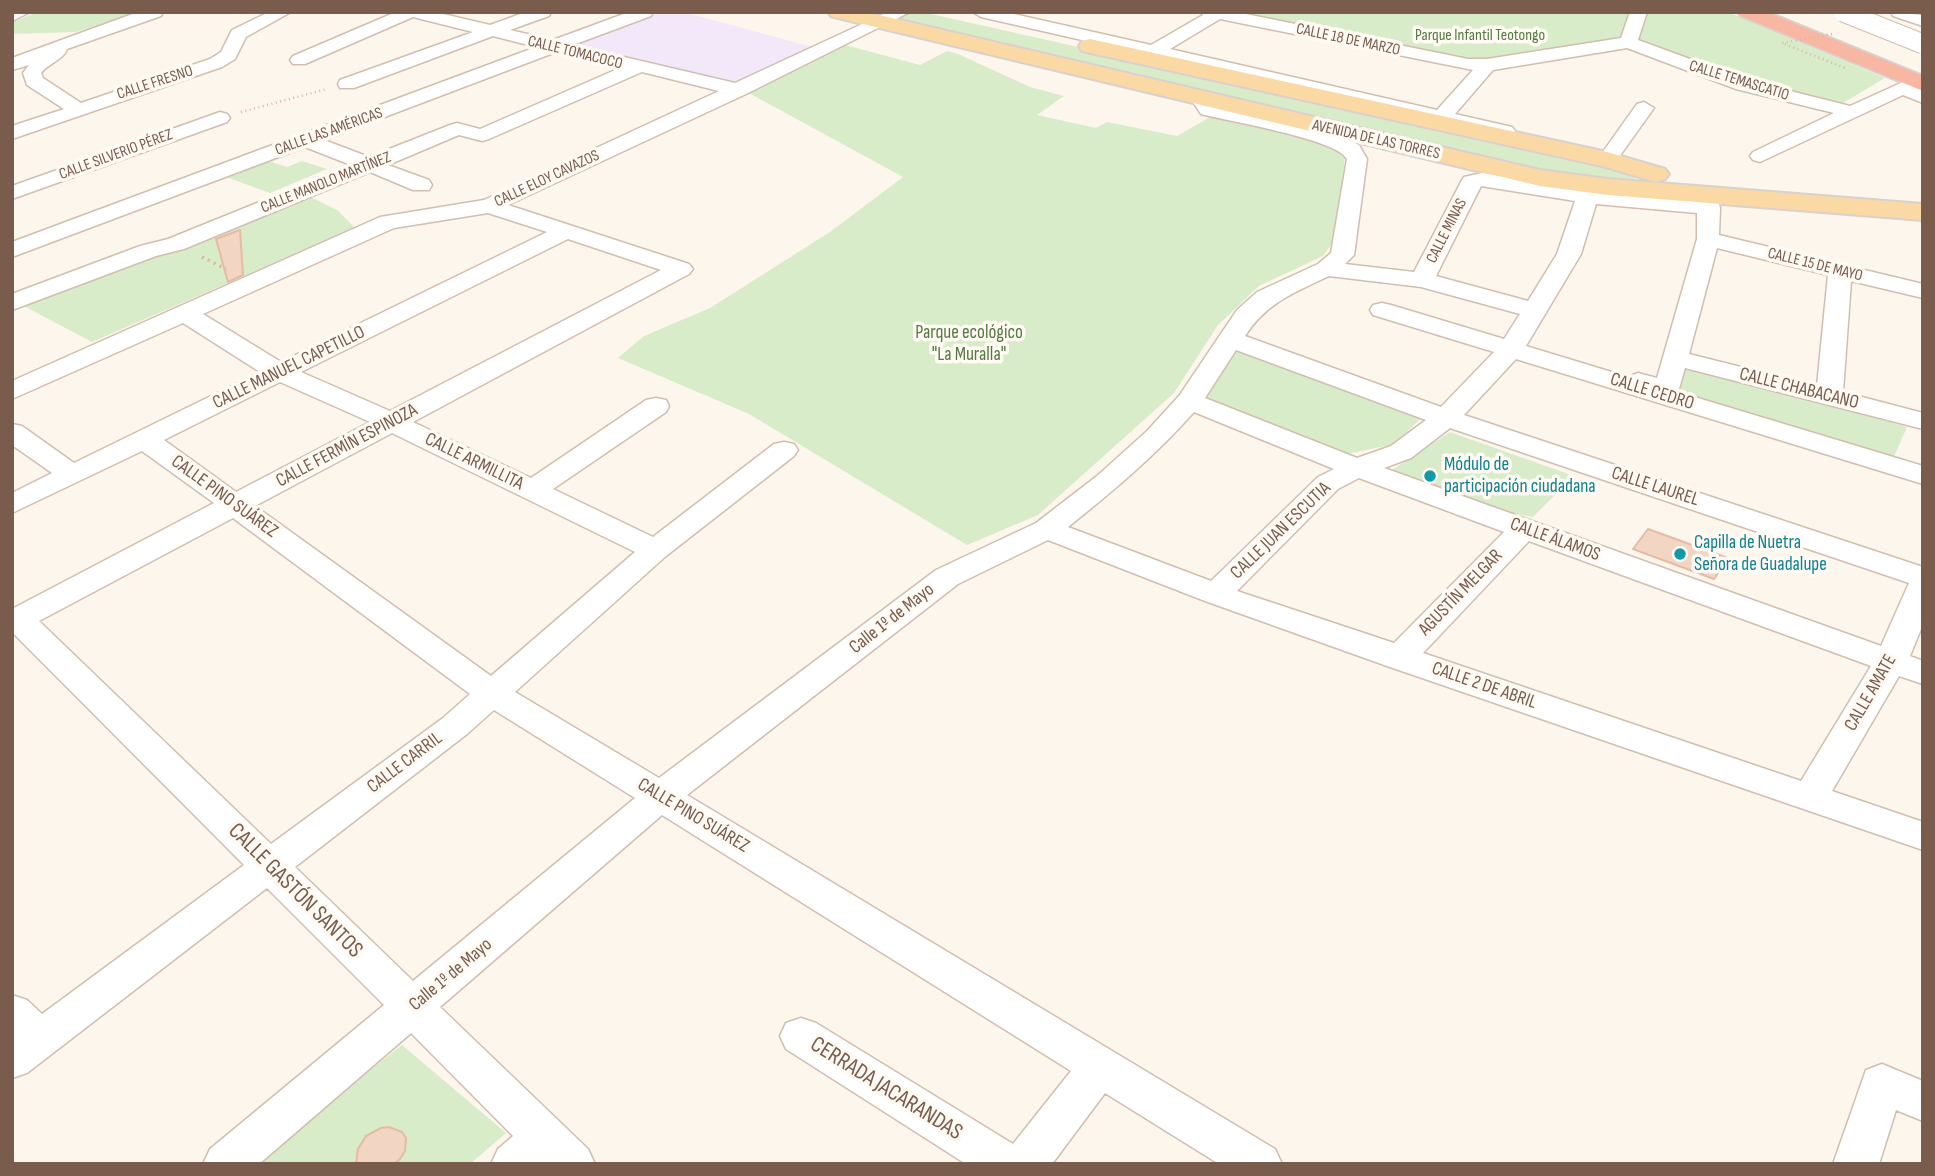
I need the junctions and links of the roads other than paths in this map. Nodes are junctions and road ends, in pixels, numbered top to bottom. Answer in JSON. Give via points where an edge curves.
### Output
{"nodes":[{"id":1,"x":22,"y":12,"type":"edge"},
{"id":2,"x":155,"y":12,"type":"edge"},
{"id":3,"x":283,"y":12,"type":"edge"},
{"id":4,"x":412,"y":12,"type":"edge"},
{"id":5,"x":543,"y":12,"type":"edge"},
{"id":6,"x":645,"y":12,"type":"edge"},
{"id":7,"x":838,"y":12,"type":"edge"},
{"id":8,"x":902,"y":12,"type":"edge"},
{"id":9,"x":1639,"y":12,"type":"edge"},
{"id":10,"x":1748,"y":12,"type":"edge"},
{"id":11,"x":1793,"y":12,"type":"edge"},
{"id":12,"x":1829,"y":12,"type":"edge"},
{"id":13,"x":1843,"y":12,"type":"edge"},
{"id":14,"x":1852,"y":12,"type":"edge"},
{"id":15,"x":1861,"y":12,"type":"edge"},
{"id":16,"x":1213,"y":13,"type":"edge"},
{"id":17,"x":972,"y":15,"type":"edge"},
{"id":18,"x":12,"y":16,"type":"edge"},
{"id":19,"x":1898,"y":19,"type":"edge"},
{"id":20,"x":1923,"y":21,"type":"edge"},
{"id":21,"x":880,"y":22,"type":"junction"},
{"id":22,"x":487,"y":31,"type":"junction"},
{"id":23,"x":28,"y":39,"type":"dead end"},
{"id":24,"x":1923,"y":39,"type":"edge"},
{"id":25,"x":74,"y":40,"type":"junction"},
{"id":26,"x":1629,"y":42,"type":"junction"},
{"id":27,"x":553,"y":47,"type":"junction"},
{"id":28,"x":1923,"y":49,"type":"edge"},
{"id":29,"x":1149,"y":54,"type":"junction"},
{"id":30,"x":299,"y":60,"type":"dead end"},
{"id":31,"x":1923,"y":64,"type":"edge"},
{"id":32,"x":12,"y":65,"type":"edge"},
{"id":33,"x":1487,"y":65,"type":"junction"},
{"id":34,"x":636,"y":68,"type":"junction"},
{"id":35,"x":347,"y":83,"type":"road end"},
{"id":36,"x":1913,"y":86,"type":"edge"},
{"id":37,"x":739,"y":90,"type":"junction"},
{"id":38,"x":1923,"y":97,"type":"edge"},
{"id":39,"x":1201,"y":99,"type":"junction"},
{"id":40,"x":1644,"y":107,"type":"dead end"},
{"id":41,"x":77,"y":109,"type":"junction"},
{"id":42,"x":1852,"y":112,"type":"junction"},
{"id":43,"x":1443,"y":116,"type":"junction"},
{"id":44,"x":220,"y":118,"type":"road end"},
{"id":45,"x":1505,"y":131,"type":"dead end"},
{"id":46,"x":12,"y":132,"type":"edge"},
{"id":47,"x":482,"y":135,"type":"junction"},
{"id":48,"x":309,"y":141,"type":"junction"},
{"id":49,"x":510,"y":143,"type":"dead end"},
{"id":50,"x":1760,"y":156,"type":"dead end"},
{"id":51,"x":1606,"y":160,"type":"junction"},
{"id":52,"x":369,"y":166,"type":"junction"},
{"id":53,"x":1634,"y":167,"type":"junction"},
{"id":54,"x":421,"y":185,"type":"dead end"},
{"id":55,"x":1650,"y":190,"type":"junction"},
{"id":56,"x":1923,"y":190,"type":"edge"},
{"id":57,"x":12,"y":193,"type":"edge"},
{"id":58,"x":1587,"y":197,"type":"junction"},
{"id":59,"x":1923,"y":200,"type":"edge"},
{"id":60,"x":1708,"y":205,"type":"junction"},
{"id":61,"x":489,"y":206,"type":"junction"},
{"id":62,"x":1923,"y":212,"type":"edge"},
{"id":63,"x":88,"y":221,"type":"junction"},
{"id":64,"x":1923,"y":222,"type":"edge"},
{"id":65,"x":565,"y":232,"type":"junction"},
{"id":66,"x":1708,"y":239,"type":"junction"},
{"id":67,"x":12,"y":250,"type":"edge"},
{"id":68,"x":148,"y":251,"type":"junction"},
{"id":69,"x":1326,"y":269,"type":"junction"},
{"id":70,"x":1840,"y":271,"type":"junction"},
{"id":71,"x":1422,"y":280,"type":"junction"},
{"id":72,"x":1923,"y":292,"type":"edge"},
{"id":73,"x":12,"y":303,"type":"edge"},
{"id":74,"x":1382,"y":310,"type":"dead end"},
{"id":75,"x":1535,"y":311,"type":"junction"},
{"id":76,"x":183,"y":313,"type":"junction"},
{"id":77,"x":1230,"y":339,"type":"junction"},
{"id":78,"x":1511,"y":349,"type":"junction"},
{"id":79,"x":1676,"y":358,"type":"junction"},
{"id":80,"x":1580,"y":370,"type":"junction"},
{"id":81,"x":279,"y":372,"type":"junction"},
{"id":82,"x":12,"y":391,"type":"edge"},
{"id":83,"x":1829,"y":396,"type":"junction"},
{"id":84,"x":1189,"y":401,"type":"junction"},
{"id":85,"x":656,"y":406,"type":"dead end"},
{"id":86,"x":1446,"y":418,"type":"junction"},
{"id":87,"x":1923,"y":421,"type":"edge"},
{"id":88,"x":392,"y":422,"type":"junction"},
{"id":89,"x":12,"y":432,"type":"edge"},
{"id":90,"x":146,"y":440,"type":"junction"},
{"id":91,"x":784,"y":450,"type":"dead end"},
{"id":92,"x":1357,"y":468,"type":"junction"},
{"id":93,"x":73,"y":475,"type":"junction"},
{"id":94,"x":1923,"y":475,"type":"edge"},
{"id":95,"x":533,"y":490,"type":"junction"},
{"id":96,"x":12,"y":503,"type":"edge"},
{"id":97,"x":235,"y":506,"type":"junction"},
{"id":98,"x":1047,"y":529,"type":"junction"},
{"id":99,"x":1524,"y":529,"type":"junction"},
{"id":100,"x":655,"y":550,"type":"junction"},
{"id":101,"x":1923,"y":577,"type":"edge"},
{"id":102,"x":1923,"y":585,"type":"edge"},
{"id":103,"x":1216,"y":594,"type":"junction"},
{"id":104,"x":15,"y":620,"type":"edge"},
{"id":105,"x":1399,"y":658,"type":"junction"},
{"id":106,"x":1891,"y":661,"type":"junction"},
{"id":107,"x":1923,"y":673,"type":"edge"},
{"id":108,"x":492,"y":693,"type":"junction"},
{"id":109,"x":662,"y":796,"type":"junction"},
{"id":110,"x":1810,"y":797,"type":"junction"},
{"id":111,"x":1923,"y":836,"type":"edge"},
{"id":112,"x":269,"y":865,"type":"junction"},
{"id":113,"x":413,"y":1007,"type":"junction"},
{"id":114,"x":801,"y":1036,"type":"dead end"},
{"id":115,"x":22,"y":1037,"type":"edge"},
{"id":116,"x":1101,"y":1065,"type":"junction"},
{"id":117,"x":1923,"y":1102,"type":"edge"},
{"id":118,"x":543,"y":1154,"type":"edge"},
{"id":119,"x":226,"y":1164,"type":"edge"},
{"id":120,"x":1006,"y":1164,"type":"edge"},
{"id":121,"x":1025,"y":1164,"type":"edge"},
{"id":122,"x":1259,"y":1164,"type":"edge"},
{"id":123,"x":1856,"y":1164,"type":"edge"}],
"edges":[{"from":1,"to":18,"type":"street"},
{"from":2,"to":25,"type":"street"},
{"from":3,"to":41,"type":"street","name":"CALLE FRESNO","via":[[239,34],[229,55],[216,63]]},
{"from":4,"to":22,"type":"street","name":"CALLE TOMACOCO"},
{"from":4,"to":30,"type":"street"},
{"from":5,"to":22,"type":"street"},
{"from":6,"to":27,"type":"street","name":"CALLE LAS AMÉRICAS"},
{"from":7,"to":21,"type":"main road","name":"AVENIDA DE LAS TORRES"},
{"from":8,"to":21,"type":"street","name":"CALLE ELOY CAVAZOS"},
{"from":9,"to":26,"type":"street"},
{"from":10,"to":36,"type":"highway"},
{"from":11,"to":31,"type":"highway"},
{"from":12,"to":28,"type":"highway"},
{"from":13,"to":24,"type":"street","bridge":true},
{"from":14,"to":24,"type":"street","bridge":true},
{"from":15,"to":19,"type":"highway"},
{"from":16,"to":29,"type":"street"},
{"from":16,"to":33,"type":"street","name":"CALLE 18 DE MARZO"},
{"from":17,"to":29,"type":"main road","name":"AVENIDA DE LAS TORRES"},
{"from":19,"to":20,"type":"street"},
{"from":19,"to":24,"type":"highway"},
{"from":21,"to":37,"type":"street","name":"CALLE ELOY CAVAZOS"},
{"from":21,"to":39,"type":"main road","name":"AVENIDA DE LAS TORRES"},
{"from":22,"to":27,"type":"street","name":"CALLE TOMACOCO"},
{"from":22,"to":35,"type":"street"},
{"from":23,"to":25,"type":"street"},
{"from":25,"to":32,"type":"street"},
{"from":25,"to":41,"type":"street","via":[[32,73],[34,81]]},
{"from":26,"to":33,"type":"street"},
{"from":26,"to":42,"type":"street","name":"CALLE TEMASCATIO","via":[[1743,85]]},
{"from":27,"to":34,"type":"street","name":"CALLE TOMACOCO"},
{"from":27,"to":48,"type":"street","name":"CALLE LAS AMÉRICAS"},
{"from":29,"to":43,"type":"street"},
{"from":29,"to":51,"type":"main road","name":"AVENIDA DE LAS TORRES"},
{"from":33,"to":43,"type":"street"},
{"from":34,"to":37,"type":"street","name":"CALLE TOMACOCO"},
{"from":34,"to":47,"type":"street","name":"CALLE MANOLO MARTÍNEZ"},
{"from":36,"to":38,"type":"street"},
{"from":36,"to":42,"type":"street"},
{"from":37,"to":61,"type":"street","name":"CALLE ELOY CAVAZOS"},
{"from":39,"to":55,"type":"main road","name":"AVENIDA DE LAS TORRES","via":[[1540,178]]},
{"from":39,"to":69,"type":"street","via":[[1208,110],[1326,137],[1352,149],[1356,159],[1342,255]]},
{"from":40,"to":51,"type":"street"},
{"from":41,"to":46,"type":"street","name":"CALLE FRESNO"},
{"from":42,"to":50,"type":"street"},
{"from":43,"to":45,"type":"street"},
{"from":44,"to":57,"type":"street","name":"CALLE SILVERIO PÉREZ"},
{"from":47,"to":49,"type":"street"},
{"from":47,"to":52,"type":"street","name":"CALLE MANOLO MARTÍNEZ","via":[[457,129]]},
{"from":48,"to":52,"type":"street"},
{"from":48,"to":63,"type":"street","name":"CALLE LAS AMÉRICAS"},
{"from":51,"to":53,"type":"main road","name":"AVENIDA DE LAS TORRES"},
{"from":52,"to":54,"type":"street"},
{"from":52,"to":68,"type":"street","name":"CALLE MANOLO MARTÍNEZ","via":[[176,244]]},
{"from":53,"to":55,"type":"main road"},
{"from":53,"to":56,"type":"main road"},
{"from":53,"to":59,"type":"main road","name":"AVENIDA DE LAS TORRES","via":[[1678,178]]},
{"from":55,"to":60,"type":"main road"},
{"from":55,"to":62,"type":"main road","name":"AVENIDA DE LAS TORRES"},
{"from":58,"to":60,"type":"street"},
{"from":58,"to":71,"type":"street","name":"CALLE MINAS","via":[[1495,180],[1472,182]]},
{"from":58,"to":75,"type":"street","name":"CALLE JUAN ESCUTIA","via":[[1569,254]]},
{"from":60,"to":64,"type":"main road"},
{"from":60,"to":66,"type":"street"},
{"from":61,"to":65,"type":"street"},
{"from":61,"to":76,"type":"street","name":"CALLE ELOY CAVAZOS","via":[[388,222]]},
{"from":63,"to":67,"type":"street","name":"CALLE LAS AMÉRICAS"},
{"from":63,"to":68,"type":"street"},
{"from":65,"to":81,"type":"street","name":"CALLE MANUEL CAPETILLO"},
{"from":65,"to":88,"type":"street","name":"CALLE FERMÍN ESPINOZA","via":[[681,269]]},
{"from":66,"to":70,"type":"street","name":"CALLE 15 DE MAYO"},
{"from":66,"to":79,"type":"street"},
{"from":68,"to":73,"type":"street","name":"CALLE MANOLO MARTÍNEZ"},
{"from":69,"to":71,"type":"street"},
{"from":69,"to":77,"type":"street","name":"Calle 1º de Mayo","via":[[1266,297]]},
{"from":70,"to":72,"type":"street","name":"CALLE 15 DE MAYO"},
{"from":70,"to":83,"type":"street"},
{"from":71,"to":75,"type":"street"},
{"from":74,"to":78,"type":"street","name":"CALLE CEDRO"},
{"from":75,"to":78,"type":"street","name":"CALLE JUAN ESCUTIA"},
{"from":76,"to":81,"type":"street","name":"CALLE ARMILLITA"},
{"from":76,"to":82,"type":"street","name":"CALLE ELOY CAVAZOS"},
{"from":77,"to":84,"type":"street","name":"Calle 1º de Mayo"},
{"from":77,"to":86,"type":"street","name":"CALLE LAUREL"},
{"from":78,"to":80,"type":"street","name":"CALLE CEDRO"},
{"from":78,"to":86,"type":"street","name":"CALLE JUAN ESCUTIA"},
{"from":79,"to":80,"type":"street","via":[[1667,388]]},
{"from":79,"to":83,"type":"street","name":"CALLE CHABACANO"},
{"from":80,"to":94,"type":"street","name":"CALLE CEDRO"},
{"from":81,"to":88,"type":"street","name":"CALLE ARMILLITA"},
{"from":81,"to":90,"type":"street","name":"CALLE MANUEL CAPETILLO"},
{"from":83,"to":87,"type":"street","name":"CALLE CHABACANO"},
{"from":84,"to":92,"type":"street","name":"CALLE ÁLAMOS"},
{"from":84,"to":98,"type":"street","name":"Calle 1º de Mayo","via":[[1157,438]]},
{"from":85,"to":95,"type":"street"},
{"from":86,"to":92,"type":"street","name":"CALLE JUAN ESCUTIA","via":[[1401,452]]},
{"from":86,"to":101,"type":"street","name":"CALLE LAUREL"},
{"from":88,"to":95,"type":"street","name":"CALLE ARMILLITA"},
{"from":88,"to":97,"type":"street","name":"CALLE FERMÍN ESPINOZA"},
{"from":89,"to":93,"type":"street"},
{"from":90,"to":93,"type":"street","name":"CALLE MANUEL CAPETILLO"},
{"from":90,"to":97,"type":"street","name":"CALLE PINO SUÁREZ"},
{"from":91,"to":100,"type":"street","name":"CALLE CARRIL"},
{"from":92,"to":99,"type":"street","name":"CALLE ÁLAMOS"},
{"from":92,"to":103,"type":"street","name":"CALLE JUAN ESCUTIA","via":[[1328,483]]},
{"from":93,"to":96,"type":"street","name":"CALLE MANUEL CAPETILLO"},
{"from":95,"to":100,"type":"street","name":"CALLE ARMILLITA"},
{"from":97,"to":104,"type":"street","name":"CALLE FERMÍN ESPINOZA"},
{"from":97,"to":108,"type":"street","name":"CALLE PINO SUÁREZ"},
{"from":98,"to":103,"type":"street","name":"CALLE 2 DE ABRIL"},
{"from":98,"to":109,"type":"street","name":"Calle 1º de Mayo","via":[[947,577]]},
{"from":99,"to":105,"type":"street","name":"AGUSTÍN MELGAR"},
{"from":99,"to":106,"type":"street","name":"CALLE ÁLAMOS"},
{"from":100,"to":108,"type":"street","name":"CALLE CARRIL"},
{"from":102,"to":106,"type":"street","name":"CALLE AMATE"},
{"from":103,"to":105,"type":"street","name":"CALLE 2 DE ABRIL"},
{"from":104,"to":112,"type":"street","name":"CALLE GASTÓN SANTOS"},
{"from":105,"to":110,"type":"street","name":"CALLE 2 DE ABRIL"},
{"from":106,"to":107,"type":"street","name":"CALLE ÁLAMOS"},
{"from":106,"to":110,"type":"street","name":"CALLE AMATE"},
{"from":108,"to":109,"type":"street","name":"CALLE PINO SUÁREZ"},
{"from":108,"to":112,"type":"street","name":"CALLE CARRIL","via":[[455,726]]},
{"from":109,"to":113,"type":"street","name":"Calle 1º de Mayo"},
{"from":109,"to":116,"type":"street","name":"CALLE PINO SUÁREZ"},
{"from":110,"to":111,"type":"street","name":"CALLE 2 DE ABRIL"},
{"from":112,"to":113,"type":"street","name":"CALLE GASTÓN SANTOS"},
{"from":112,"to":115,"type":"street","name":"CALLE CARRIL"},
{"from":113,"to":118,"type":"street","name":"CALLE GASTÓN SANTOS"},
{"from":113,"to":119,"type":"street","name":"Calle 1º de Mayo"},
{"from":114,"to":120,"type":"street","name":"CERRADA JACARANDAS"},
{"from":116,"to":121,"type":"street"},
{"from":116,"to":122,"type":"street","name":"CALLE PINO SUÁREZ"},
{"from":117,"to":123,"type":"street","via":[[1882,1083]]}]}
